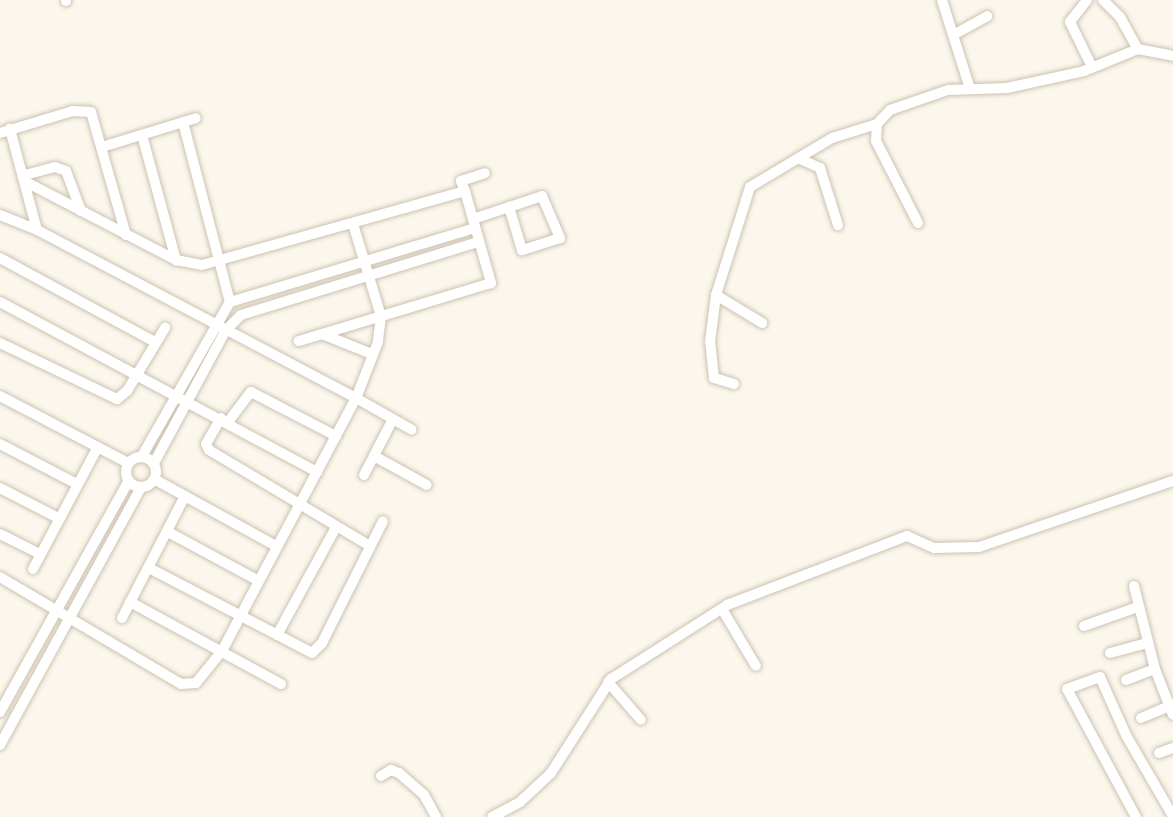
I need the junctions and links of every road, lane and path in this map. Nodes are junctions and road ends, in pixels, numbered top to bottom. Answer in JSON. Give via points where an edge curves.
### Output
{"nodes":[{"id":1,"x":942,"y":0,"type":"edge"},
{"id":2,"x":1087,"y":0,"type":"edge"},
{"id":3,"x":1103,"y":0,"type":"edge"},
{"id":4,"x":987,"y":16,"type":"dead end"},
{"id":5,"x":955,"y":34,"type":"junction"},
{"id":6,"x":1138,"y":49,"type":"junction"},
{"id":7,"x":1173,"y":56,"type":"edge"},
{"id":8,"x":1092,"y":67,"type":"junction"},
{"id":9,"x":970,"y":89,"type":"junction"},
{"id":10,"x":196,"y":118,"type":"dead end"},
{"id":11,"x":183,"y":122,"type":"junction"},
{"id":12,"x":877,"y":124,"type":"junction"},
{"id":13,"x":5,"y":131,"type":"edge"},
{"id":14,"x":142,"y":135,"type":"junction"},
{"id":15,"x":102,"y":147,"type":"junction"},
{"id":16,"x":800,"y":159,"type":"junction"},
{"id":17,"x":485,"y":173,"type":"dead end"},
{"id":18,"x":26,"y":179,"type":"junction"},
{"id":19,"x":465,"y":191,"type":"junction"},
{"id":20,"x":509,"y":207,"type":"junction"},
{"id":21,"x":81,"y":211,"type":"junction"},
{"id":22,"x":0,"y":215,"type":"edge"},
{"id":23,"x":918,"y":223,"type":"dead end"},
{"id":24,"x":353,"y":224,"type":"junction"},
{"id":25,"x":474,"y":224,"type":"junction"},
{"id":26,"x":838,"y":225,"type":"dead end"},
{"id":27,"x":37,"y":230,"type":"junction"},
{"id":28,"x":126,"y":235,"type":"junction"},
{"id":29,"x":479,"y":242,"type":"junction"},
{"id":30,"x":0,"y":258,"type":"edge"},
{"id":31,"x":176,"y":260,"type":"junction"},
{"id":32,"x":364,"y":261,"type":"junction"},
{"id":33,"x":220,"y":263,"type":"junction"},
{"id":34,"x":368,"y":276,"type":"junction"},
{"id":35,"x":716,"y":295,"type":"junction"},
{"id":36,"x":0,"y":302,"type":"edge"},
{"id":37,"x":230,"y":302,"type":"junction"},
{"id":38,"x":381,"y":316,"type":"junction"},
{"id":39,"x":214,"y":323,"type":"junction"},
{"id":40,"x":762,"y":323,"type":"dead end"},
{"id":41,"x":165,"y":328,"type":"dead end"},
{"id":42,"x":226,"y":330,"type":"junction"},
{"id":43,"x":322,"y":334,"type":"junction"},
{"id":44,"x":299,"y":341,"type":"dead end"},
{"id":45,"x":155,"y":342,"type":"junction"},
{"id":46,"x":0,"y":343,"type":"edge"},
{"id":47,"x":372,"y":354,"type":"junction"},
{"id":48,"x":136,"y":375,"type":"junction"},
{"id":49,"x":734,"y":384,"type":"dead end"},
{"id":50,"x":0,"y":396,"type":"edge"},
{"id":51,"x":176,"y":396,"type":"junction"},
{"id":52,"x":356,"y":398,"type":"junction"},
{"id":53,"x":189,"y":402,"type":"junction"},
{"id":54,"x":393,"y":419,"type":"junction"},
{"id":55,"x":224,"y":420,"type":"junction"},
{"id":56,"x":412,"y":430,"type":"dead end"},
{"id":57,"x":336,"y":436,"type":"junction"},
{"id":58,"x":0,"y":444,"type":"edge"},
{"id":59,"x":98,"y":447,"type":"junction"},
{"id":60,"x":142,"y":456,"type":"junction"},
{"id":61,"x":374,"y":456,"type":"junction"},
{"id":62,"x":128,"y":463,"type":"junction"},
{"id":63,"x":154,"y":463,"type":"junction"},
{"id":64,"x":317,"y":472,"type":"junction"},
{"id":65,"x":364,"y":475,"type":"dead end"},
{"id":66,"x":154,"y":479,"type":"junction"},
{"id":67,"x":129,"y":480,"type":"junction"},
{"id":68,"x":1173,"y":481,"type":"edge"},
{"id":69,"x":77,"y":484,"type":"junction"},
{"id":70,"x":427,"y":485,"type":"dead end"},
{"id":71,"x":141,"y":487,"type":"junction"},
{"id":72,"x":0,"y":488,"type":"edge"},
{"id":73,"x":184,"y":498,"type":"junction"},
{"id":74,"x":298,"y":506,"type":"junction"},
{"id":75,"x":58,"y":518,"type":"junction"},
{"id":76,"x":383,"y":521,"type":"dead end"},
{"id":77,"x":335,"y":529,"type":"junction"},
{"id":78,"x":168,"y":532,"type":"junction"},
{"id":79,"x":0,"y":534,"type":"edge"},
{"id":80,"x":276,"y":546,"type":"junction"},
{"id":81,"x":370,"y":546,"type":"junction"},
{"id":82,"x":40,"y":554,"type":"junction"},
{"id":83,"x":149,"y":568,"type":"junction"},
{"id":84,"x":33,"y":569,"type":"dead end"},
{"id":85,"x":0,"y":577,"type":"edge"},
{"id":86,"x":259,"y":581,"type":"junction"},
{"id":87,"x":1134,"y":586,"type":"dead end"},
{"id":88,"x":130,"y":602,"type":"junction"},
{"id":89,"x":1138,"y":607,"type":"junction"},
{"id":90,"x":722,"y":609,"type":"junction"},
{"id":91,"x":58,"y":610,"type":"junction"},
{"id":92,"x":70,"y":616,"type":"junction"},
{"id":93,"x":122,"y":618,"type":"dead end"},
{"id":94,"x":240,"y":618,"type":"junction"},
{"id":95,"x":1084,"y":626,"type":"dead end"},
{"id":96,"x":277,"y":635,"type":"junction"},
{"id":97,"x":1147,"y":643,"type":"junction"},
{"id":98,"x":222,"y":651,"type":"junction"},
{"id":99,"x":1110,"y":653,"type":"dead end"},
{"id":100,"x":756,"y":666,"type":"dead end"},
{"id":101,"x":1155,"y":669,"type":"junction"},
{"id":102,"x":1126,"y":680,"type":"dead end"},
{"id":103,"x":608,"y":682,"type":"junction"},
{"id":104,"x":281,"y":684,"type":"dead end"},
{"id":105,"x":1171,"y":711,"type":"edge"},
{"id":106,"x":0,"y":712,"type":"edge"},
{"id":107,"x":1141,"y":718,"type":"dead end"},
{"id":108,"x":641,"y":720,"type":"dead end"},
{"id":109,"x":0,"y":745,"type":"edge"},
{"id":110,"x":1173,"y":748,"type":"edge"},
{"id":111,"x":1159,"y":753,"type":"dead end"},
{"id":112,"x":381,"y":776,"type":"dead end"},
{"id":113,"x":1173,"y":816,"type":"edge"},
{"id":114,"x":436,"y":817,"type":"edge"},
{"id":115,"x":492,"y":817,"type":"edge"},
{"id":116,"x":1136,"y":817,"type":"edge"}],
"edges":[{"from":1,"to":5,"type":"street"},
{"from":2,"to":8,"type":"street","via":[[1070,22]]},
{"from":3,"to":6,"type":"street"},
{"from":4,"to":5,"type":"street"},
{"from":5,"to":9,"type":"street"},
{"from":6,"to":7,"type":"street"},
{"from":6,"to":8,"type":"street"},
{"from":8,"to":9,"type":"street","via":[[1020,86]]},
{"from":9,"to":12,"type":"street","via":[[948,90],[890,110]]},
{"from":10,"to":11,"type":"street"},
{"from":11,"to":14,"type":"street"},
{"from":11,"to":33,"type":"street"},
{"from":12,"to":16,"type":"street","via":[[832,138]]},
{"from":12,"to":23,"type":"street","via":[[876,141]]},
{"from":13,"to":15,"type":"street","via":[[84,109],[96,118]]},
{"from":13,"to":18,"type":"street"},
{"from":14,"to":15,"type":"street"},
{"from":14,"to":31,"type":"street"},
{"from":15,"to":28,"type":"street"},
{"from":16,"to":26,"type":"street","via":[[820,168]]},
{"from":16,"to":35,"type":"street","via":[[750,187]]},
{"from":17,"to":19,"type":"street","via":[[461,181]]},
{"from":18,"to":21,"type":"street"},
{"from":18,"to":21,"type":"street","via":[[55,167],[66,171]]},
{"from":18,"to":27,"type":"street"},
{"from":19,"to":24,"type":"street"},
{"from":19,"to":25,"type":"street"},
{"from":20,"to":20,"type":"street","via":[[547,198],[560,238],[522,250]]},
{"from":20,"to":25,"type":"street"},
{"from":21,"to":28,"type":"street"},
{"from":22,"to":27,"type":"street"},
{"from":24,"to":32,"type":"street"},
{"from":24,"to":33,"type":"street"},
{"from":25,"to":29,"type":"street"},
{"from":25,"to":32,"type":"street"},
{"from":27,"to":39,"type":"street"},
{"from":28,"to":31,"type":"street"},
{"from":29,"to":34,"type":"street"},
{"from":29,"to":38,"type":"street","via":[[491,283]]},
{"from":30,"to":45,"type":"street"},
{"from":31,"to":33,"type":"street"},
{"from":32,"to":34,"type":"street"},
{"from":32,"to":37,"type":"street"},
{"from":33,"to":37,"type":"street"},
{"from":34,"to":38,"type":"street"},
{"from":34,"to":42,"type":"street","via":[[241,315]]},
{"from":35,"to":40,"type":"street"},
{"from":35,"to":49,"type":"street","via":[[712,375]]},
{"from":36,"to":48,"type":"street"},
{"from":37,"to":39,"type":"street"},
{"from":38,"to":43,"type":"street"},
{"from":38,"to":47,"type":"street"},
{"from":39,"to":42,"type":"street"},
{"from":39,"to":51,"type":"street"},
{"from":41,"to":45,"type":"street"},
{"from":42,"to":52,"type":"street"},
{"from":42,"to":53,"type":"street"},
{"from":43,"to":44,"type":"street"},
{"from":43,"to":47,"type":"street"},
{"from":45,"to":48,"type":"street"},
{"from":46,"to":48,"type":"street","via":[[117,399]]},
{"from":47,"to":52,"type":"street"},
{"from":48,"to":51,"type":"street"},
{"from":50,"to":59,"type":"street"},
{"from":51,"to":53,"type":"street"},
{"from":51,"to":60,"type":"street"},
{"from":52,"to":54,"type":"street"},
{"from":52,"to":57,"type":"street"},
{"from":53,"to":55,"type":"street"},
{"from":53,"to":63,"type":"street"},
{"from":54,"to":56,"type":"street"},
{"from":54,"to":61,"type":"street"},
{"from":55,"to":57,"type":"street","via":[[251,392]]},
{"from":55,"to":64,"type":"street"},
{"from":55,"to":74,"type":"street","via":[[206,444],[209,450]]},
{"from":57,"to":64,"type":"street"},
{"from":58,"to":69,"type":"street"},
{"from":59,"to":62,"type":"street"},
{"from":59,"to":69,"type":"street"},
{"from":60,"to":62,"type":"street"},
{"from":60,"to":63,"type":"street"},
{"from":61,"to":65,"type":"street"},
{"from":61,"to":70,"type":"street"},
{"from":62,"to":67,"type":"street"},
{"from":63,"to":66,"type":"street"},
{"from":64,"to":74,"type":"street"},
{"from":66,"to":71,"type":"street"},
{"from":66,"to":73,"type":"street"},
{"from":67,"to":71,"type":"street"},
{"from":67,"to":91,"type":"street"},
{"from":68,"to":90,"type":"street","via":[[979,547],[934,548],[907,536]]},
{"from":69,"to":75,"type":"street"},
{"from":71,"to":92,"type":"street"},
{"from":72,"to":75,"type":"street"},
{"from":73,"to":78,"type":"street"},
{"from":73,"to":80,"type":"street"},
{"from":74,"to":77,"type":"street"},
{"from":74,"to":80,"type":"street"},
{"from":75,"to":82,"type":"street"},
{"from":76,"to":81,"type":"street"},
{"from":77,"to":81,"type":"street"},
{"from":77,"to":96,"type":"street"},
{"from":78,"to":83,"type":"street"},
{"from":78,"to":86,"type":"street"},
{"from":79,"to":82,"type":"street"},
{"from":80,"to":86,"type":"street"},
{"from":81,"to":96,"type":"street","via":[[318,650],[305,651]]},
{"from":82,"to":84,"type":"street"},
{"from":83,"to":88,"type":"street"},
{"from":83,"to":94,"type":"street"},
{"from":85,"to":91,"type":"street"},
{"from":86,"to":94,"type":"street"},
{"from":87,"to":89,"type":"street"},
{"from":88,"to":93,"type":"street"},
{"from":88,"to":98,"type":"street"},
{"from":89,"to":95,"type":"street"},
{"from":89,"to":97,"type":"street"},
{"from":90,"to":100,"type":"street"},
{"from":90,"to":103,"type":"street"},
{"from":91,"to":92,"type":"street"},
{"from":91,"to":106,"type":"street"},
{"from":92,"to":98,"type":"street","via":[[181,684],[202,679]]},
{"from":92,"to":109,"type":"street"},
{"from":94,"to":96,"type":"street"},
{"from":94,"to":98,"type":"street"},
{"from":97,"to":99,"type":"street"},
{"from":97,"to":101,"type":"street"},
{"from":98,"to":104,"type":"street"},
{"from":101,"to":102,"type":"street"},
{"from":101,"to":105,"type":"street"},
{"from":103,"to":108,"type":"street"},
{"from":103,"to":115,"type":"street","via":[[551,773],[520,802]]},
{"from":105,"to":107,"type":"street"},
{"from":110,"to":111,"type":"street"},
{"from":112,"to":114,"type":"street","via":[[391,770],[399,773],[424,795]]},
{"from":113,"to":116,"type":"street","via":[[1100,677],[1067,689]]}]}
